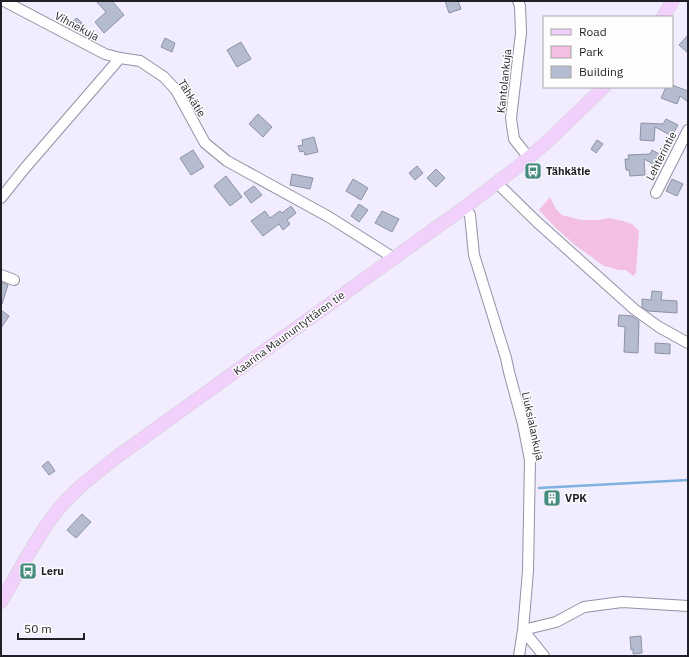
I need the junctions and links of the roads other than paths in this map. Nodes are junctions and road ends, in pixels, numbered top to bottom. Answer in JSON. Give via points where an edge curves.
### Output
{"nodes":[{"id":1,"x":4,"y":1,"type":"edge"},
{"id":2,"x":518,"y":1,"type":"edge"},
{"id":3,"x":674,"y":1,"type":"edge"},
{"id":4,"x":664,"y":16,"type":"edge"},
{"id":5,"x":120,"y":58,"type":"junction"},
{"id":6,"x":603,"y":88,"type":"edge"},
{"id":7,"x":687,"y":136,"type":"edge"},
{"id":8,"x":529,"y":158,"type":"junction"},
{"id":9,"x":497,"y":183,"type":"junction"},
{"id":10,"x":656,"y":193,"type":"dead end"},
{"id":11,"x":1,"y":198,"type":"edge"},
{"id":12,"x":465,"y":207,"type":"junction"},
{"id":13,"x":394,"y":258,"type":"junction"},
{"id":14,"x":1,"y":275,"type":"edge"},
{"id":15,"x":14,"y":280,"type":"dead end"},
{"id":16,"x":688,"y":343,"type":"edge"},
{"id":17,"x":1,"y":602,"type":"edge"},
{"id":18,"x":688,"y":606,"type":"edge"},
{"id":19,"x":523,"y":630,"type":"junction"},
{"id":20,"x":519,"y":656,"type":"edge"},
{"id":21,"x":544,"y":656,"type":"edge"}],
"edges":[{"from":1,"to":5,"type":"street","name":"Vihnekuja","via":[[105,54]]},
{"from":2,"to":8,"type":"street","name":"Kantolankuja","via":[[521,33],[511,118],[514,139]]},
{"from":3,"to":4,"type":"main road"},
{"from":5,"to":11,"type":"street"},
{"from":5,"to":13,"type":"street","name":"Tähkätie","via":[[140,61],[164,77],[176,90],[205,143],[227,161],[329,217]]},
{"from":6,"to":8,"type":"main road","name":"Kaarina Maununtyttären tie"},
{"from":7,"to":10,"type":"street","name":"Lehterintie"},
{"from":8,"to":9,"type":"main road","name":"Kaarina Maununtyttären tie"},
{"from":9,"to":12,"type":"main road","name":"Kaarina Maununtyttären tie"},
{"from":9,"to":16,"type":"street","via":[[634,309]]},
{"from":12,"to":13,"type":"main road","name":"Kaarina Maununtyttären tie"},
{"from":12,"to":19,"type":"street","name":"Liuksialankuja","via":[[470,215],[474,255],[506,358],[530,460],[528,571]]},
{"from":13,"to":17,"type":"main road","name":"Kaarina Maununtyttären tie","via":[[118,456],[79,487],[40,535]]},
{"from":14,"to":15,"type":"street"},
{"from":18,"to":19,"type":"street","via":[[622,602],[584,607],[556,622]]},
{"from":19,"to":20,"type":"street","name":"Liuksialankuja"},
{"from":19,"to":21,"type":"street"}]}
